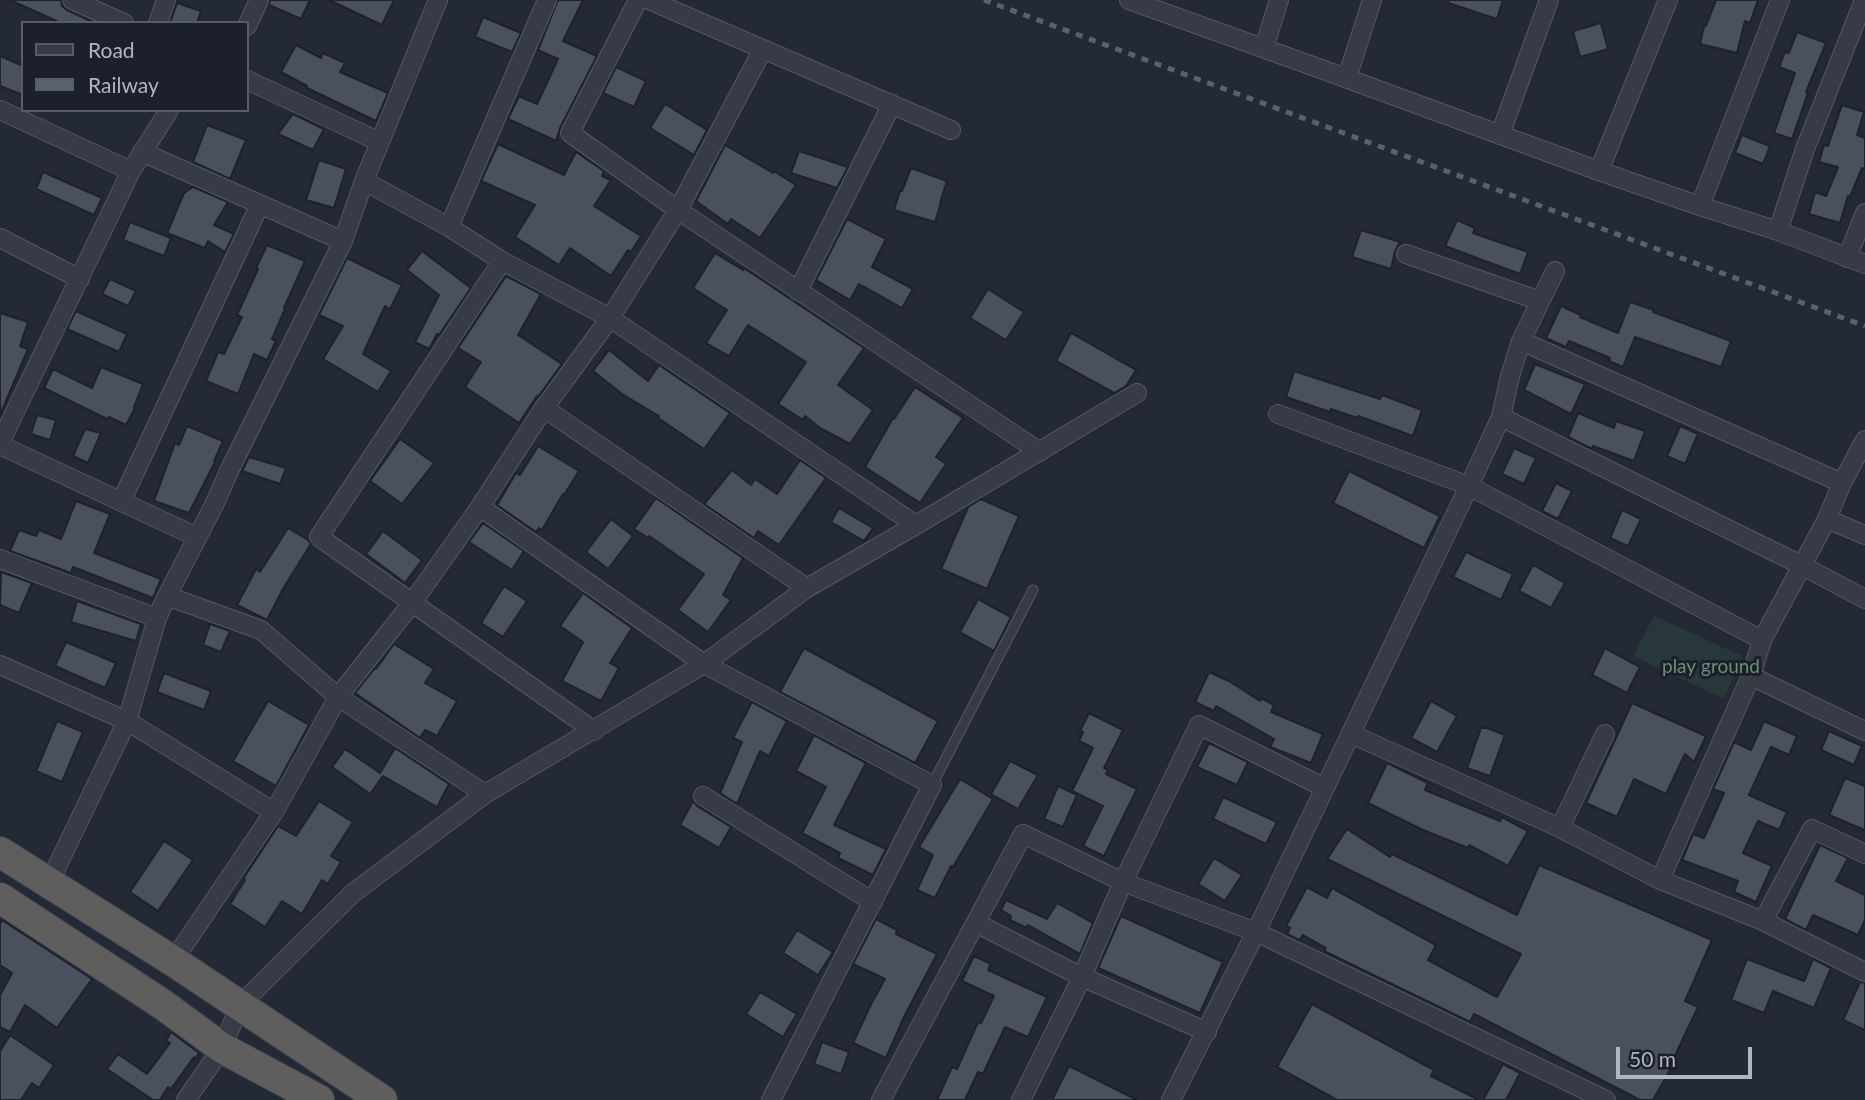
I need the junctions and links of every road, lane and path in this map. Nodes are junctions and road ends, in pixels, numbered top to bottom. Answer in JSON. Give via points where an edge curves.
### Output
{"nodes":[{"id":1,"x":72,"y":0,"type":"edge"},
{"id":2,"x":166,"y":0,"type":"edge"},
{"id":3,"x":259,"y":0,"type":"edge"},
{"id":4,"x":438,"y":0,"type":"edge"},
{"id":5,"x":547,"y":0,"type":"edge"},
{"id":6,"x":638,"y":0,"type":"edge"},
{"id":7,"x":649,"y":0,"type":"edge"},
{"id":8,"x":1129,"y":0,"type":"edge"},
{"id":9,"x":1279,"y":0,"type":"edge"},
{"id":10,"x":1372,"y":0,"type":"edge"},
{"id":11,"x":1549,"y":0,"type":"edge"},
{"id":12,"x":1668,"y":0,"type":"edge"},
{"id":13,"x":1780,"y":0,"type":"edge"},
{"id":14,"x":1864,"y":0,"type":"edge"},
{"id":15,"x":119,"y":21,"type":"edge"},
{"id":16,"x":159,"y":21,"type":"edge"},
{"id":17,"x":248,"y":24,"type":"edge"},
{"id":18,"x":1264,"y":48,"type":"junction"},
{"id":19,"x":763,"y":49,"type":"junction"},
{"id":20,"x":1347,"y":78,"type":"junction"},
{"id":21,"x":248,"y":80,"type":"edge"},
{"id":22,"x":892,"y":104,"type":"junction"},
{"id":23,"x":0,"y":110,"type":"edge"},
{"id":24,"x":168,"y":112,"type":"edge"},
{"id":25,"x":951,"y":130,"type":"dead end"},
{"id":26,"x":1500,"y":135,"type":"junction"},
{"id":27,"x":380,"y":142,"type":"junction"},
{"id":28,"x":142,"y":152,"type":"junction"},
{"id":29,"x":131,"y":171,"type":"junction"},
{"id":30,"x":1598,"y":171,"type":"junction"},
{"id":31,"x":364,"y":181,"type":"junction"},
{"id":32,"x":260,"y":204,"type":"junction"},
{"id":33,"x":1700,"y":206,"type":"junction"},
{"id":34,"x":678,"y":210,"type":"junction"},
{"id":35,"x":1865,"y":213,"type":"edge"},
{"id":36,"x":449,"y":227,"type":"junction"},
{"id":37,"x":1778,"y":231,"type":"junction"},
{"id":38,"x":0,"y":237,"type":"edge"},
{"id":39,"x":343,"y":241,"type":"junction"},
{"id":40,"x":1406,"y":254,"type":"dead end"},
{"id":41,"x":1847,"y":258,"type":"junction"},
{"id":42,"x":502,"y":261,"type":"junction"},
{"id":43,"x":1865,"y":264,"type":"edge"},
{"id":44,"x":1555,"y":271,"type":"dead end"},
{"id":45,"x":80,"y":279,"type":"junction"},
{"id":46,"x":798,"y":291,"type":"junction"},
{"id":47,"x":1540,"y":301,"type":"junction"},
{"id":48,"x":610,"y":318,"type":"junction"},
{"id":49,"x":1521,"y":341,"type":"junction"},
{"id":50,"x":1137,"y":393,"type":"dead end"},
{"id":51,"x":544,"y":408,"type":"junction"},
{"id":52,"x":1278,"y":414,"type":"dead end"},
{"id":53,"x":1501,"y":417,"type":"junction"},
{"id":54,"x":1865,"y":440,"type":"edge"},
{"id":55,"x":0,"y":444,"type":"edge"},
{"id":56,"x":1040,"y":452,"type":"junction"},
{"id":57,"x":1842,"y":483,"type":"junction"},
{"id":58,"x":1469,"y":486,"type":"junction"},
{"id":59,"x":121,"y":502,"type":"junction"},
{"id":60,"x":480,"y":508,"type":"junction"},
{"id":61,"x":1827,"y":519,"type":"junction"},
{"id":62,"x":916,"y":526,"type":"junction"},
{"id":63,"x":1865,"y":535,"type":"edge"},
{"id":64,"x":197,"y":537,"type":"junction"},
{"id":65,"x":0,"y":559,"type":"edge"},
{"id":66,"x":1801,"y":565,"type":"junction"},
{"id":67,"x":807,"y":588,"type":"junction"},
{"id":68,"x":1033,"y":590,"type":"dead end"},
{"id":69,"x":167,"y":596,"type":"junction"},
{"id":70,"x":1865,"y":598,"type":"edge"},
{"id":71,"x":412,"y":603,"type":"junction"},
{"id":72,"x":157,"y":618,"type":"junction"},
{"id":73,"x":1762,"y":640,"type":"junction"},
{"id":74,"x":704,"y":664,"type":"junction"},
{"id":75,"x":0,"y":665,"type":"edge"},
{"id":76,"x":1751,"y":676,"type":"junction"},
{"id":77,"x":338,"y":697,"type":"junction"},
{"id":78,"x":127,"y":721,"type":"junction"},
{"id":79,"x":594,"y":731,"type":"junction"},
{"id":80,"x":1865,"y":731,"type":"edge"},
{"id":81,"x":1351,"y":734,"type":"junction"},
{"id":82,"x":1605,"y":734,"type":"dead end"},
{"id":83,"x":932,"y":785,"type":"junction"},
{"id":84,"x":1325,"y":788,"type":"junction"},
{"id":85,"x":485,"y":794,"type":"junction"},
{"id":86,"x":703,"y":796,"type":"dead end"},
{"id":87,"x":274,"y":812,"type":"junction"},
{"id":88,"x":1560,"y":828,"type":"junction"},
{"id":89,"x":0,"y":852,"type":"edge"},
{"id":90,"x":1865,"y":853,"type":"edge"},
{"id":91,"x":1660,"y":880,"type":"junction"},
{"id":92,"x":1123,"y":882,"type":"junction"},
{"id":93,"x":49,"y":883,"type":"junction"},
{"id":94,"x":0,"y":898,"type":"edge"},
{"id":95,"x":873,"y":902,"type":"junction"},
{"id":96,"x":1763,"y":921,"type":"junction"},
{"id":97,"x":976,"y":923,"type":"junction"},
{"id":98,"x":1256,"y":932,"type":"junction"},
{"id":99,"x":173,"y":961,"type":"junction"},
{"id":100,"x":1865,"y":972,"type":"edge"},
{"id":101,"x":1082,"y":977,"type":"junction"},
{"id":102,"x":240,"y":1005,"type":"junction"},
{"id":103,"x":1207,"y":1032,"type":"junction"},
{"id":104,"x":222,"y":1048,"type":"junction"},
{"id":105,"x":186,"y":1100,"type":"edge"},
{"id":106,"x":318,"y":1100,"type":"edge"},
{"id":107,"x":382,"y":1100,"type":"edge"},
{"id":108,"x":771,"y":1100,"type":"edge"},
{"id":109,"x":881,"y":1100,"type":"edge"},
{"id":110,"x":1021,"y":1100,"type":"edge"},
{"id":111,"x":1171,"y":1100,"type":"edge"},
{"id":112,"x":1606,"y":1100,"type":"edge"}],
"edges":[{"from":1,"to":15,"type":"street"},
{"from":2,"to":16,"type":"street"},
{"from":3,"to":17,"type":"street"},
{"from":4,"to":27,"type":"street"},
{"from":5,"to":36,"type":"street"},
{"from":6,"to":34,"type":"street","via":[[570,133]]},
{"from":7,"to":19,"type":"street"},
{"from":8,"to":18,"type":"street"},
{"from":9,"to":18,"type":"street"},
{"from":10,"to":20,"type":"street"},
{"from":11,"to":26,"type":"street"},
{"from":12,"to":30,"type":"street"},
{"from":13,"to":33,"type":"street"},
{"from":14,"to":37,"type":"street"},
{"from":18,"to":20,"type":"street"},
{"from":19,"to":22,"type":"street"},
{"from":19,"to":34,"type":"street"},
{"from":20,"to":26,"type":"street"},
{"from":21,"to":27,"type":"street"},
{"from":22,"to":25,"type":"street"},
{"from":22,"to":46,"type":"street"},
{"from":23,"to":29,"type":"street"},
{"from":24,"to":28,"type":"street"},
{"from":26,"to":30,"type":"street"},
{"from":27,"to":31,"type":"street"},
{"from":28,"to":29,"type":"street"},
{"from":28,"to":32,"type":"street"},
{"from":29,"to":45,"type":"street"},
{"from":30,"to":33,"type":"street"},
{"from":31,"to":36,"type":"street"},
{"from":31,"to":39,"type":"street"},
{"from":32,"to":39,"type":"street"},
{"from":32,"to":59,"type":"street"},
{"from":33,"to":37,"type":"street"},
{"from":34,"to":46,"type":"street"},
{"from":34,"to":48,"type":"street"},
{"from":35,"to":41,"type":"street"},
{"from":36,"to":42,"type":"street"},
{"from":37,"to":41,"type":"street"},
{"from":38,"to":45,"type":"street"},
{"from":39,"to":64,"type":"street"},
{"from":40,"to":47,"type":"street"},
{"from":41,"to":43,"type":"street"},
{"from":42,"to":48,"type":"street"},
{"from":42,"to":71,"type":"street","via":[[319,537]]},
{"from":44,"to":47,"type":"street"},
{"from":45,"to":55,"type":"street"},
{"from":46,"to":56,"type":"street"},
{"from":47,"to":49,"type":"street"},
{"from":48,"to":51,"type":"street"},
{"from":48,"to":62,"type":"street"},
{"from":49,"to":53,"type":"street"},
{"from":49,"to":57,"type":"street"},
{"from":50,"to":56,"type":"street"},
{"from":51,"to":60,"type":"street"},
{"from":51,"to":67,"type":"street"},
{"from":52,"to":58,"type":"street"},
{"from":53,"to":58,"type":"street"},
{"from":53,"to":66,"type":"street"},
{"from":54,"to":57,"type":"street"},
{"from":55,"to":59,"type":"street"},
{"from":56,"to":62,"type":"street"},
{"from":57,"to":61,"type":"street"},
{"from":58,"to":73,"type":"street"},
{"from":58,"to":81,"type":"street"},
{"from":59,"to":64,"type":"street"},
{"from":60,"to":71,"type":"street"},
{"from":60,"to":74,"type":"street"},
{"from":61,"to":63,"type":"street"},
{"from":61,"to":66,"type":"street"},
{"from":62,"to":67,"type":"street"},
{"from":64,"to":69,"type":"street"},
{"from":65,"to":72,"type":"street"},
{"from":66,"to":70,"type":"street"},
{"from":66,"to":73,"type":"street"},
{"from":67,"to":74,"type":"street"},
{"from":68,"to":83,"type":"lane"},
{"from":69,"to":72,"type":"street"},
{"from":69,"to":77,"type":"street","via":[[261,630]]},
{"from":71,"to":77,"type":"street"},
{"from":71,"to":79,"type":"street"},
{"from":72,"to":78,"type":"street"},
{"from":73,"to":76,"type":"street"},
{"from":74,"to":79,"type":"street"},
{"from":74,"to":83,"type":"street"},
{"from":75,"to":78,"type":"street"},
{"from":76,"to":80,"type":"street"},
{"from":76,"to":91,"type":"street"},
{"from":77,"to":85,"type":"street"},
{"from":77,"to":87,"type":"street"},
{"from":78,"to":87,"type":"street"},
{"from":78,"to":93,"type":"street"},
{"from":79,"to":85,"type":"street"},
{"from":81,"to":84,"type":"street"},
{"from":81,"to":88,"type":"street"},
{"from":82,"to":88,"type":"street"},
{"from":83,"to":95,"type":"street"},
{"from":84,"to":92,"type":"street","via":[[1199,725]]},
{"from":84,"to":98,"type":"street"},
{"from":85,"to":102,"type":"street","via":[[353,893]]},
{"from":86,"to":95,"type":"street"},
{"from":87,"to":99,"type":"street"},
{"from":88,"to":91,"type":"street"},
{"from":89,"to":93,"type":"highway"},
{"from":90,"to":96,"type":"street","via":[[1812,828]]},
{"from":91,"to":96,"type":"street"},
{"from":92,"to":97,"type":"street","via":[[1023,834]]},
{"from":92,"to":98,"type":"street"},
{"from":92,"to":101,"type":"street"},
{"from":93,"to":99,"type":"highway"},
{"from":94,"to":104,"type":"highway"},
{"from":95,"to":108,"type":"street"},
{"from":96,"to":100,"type":"street"},
{"from":97,"to":101,"type":"street"},
{"from":97,"to":109,"type":"street"},
{"from":98,"to":103,"type":"street"},
{"from":98,"to":112,"type":"street"},
{"from":99,"to":102,"type":"highway"},
{"from":101,"to":103,"type":"street"},
{"from":101,"to":110,"type":"street"},
{"from":102,"to":104,"type":"street"},
{"from":102,"to":107,"type":"highway"},
{"from":103,"to":111,"type":"street"},
{"from":104,"to":105,"type":"street"},
{"from":104,"to":106,"type":"highway"}]}
